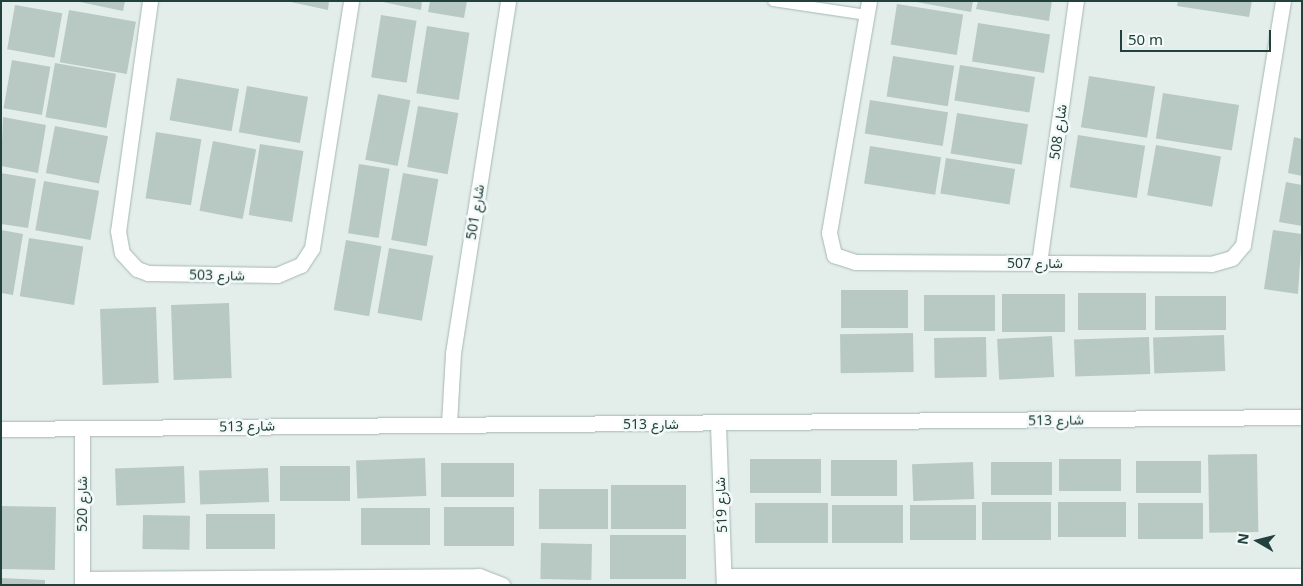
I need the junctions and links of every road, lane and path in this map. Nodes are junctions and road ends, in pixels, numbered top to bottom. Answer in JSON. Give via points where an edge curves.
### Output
{"nodes":[{"id":1,"x":150,"y":1,"type":"edge"},
{"id":2,"x":351,"y":1,"type":"edge"},
{"id":3,"x":508,"y":1,"type":"edge"},
{"id":4,"x":773,"y":1,"type":"edge"},
{"id":5,"x":1076,"y":1,"type":"edge"},
{"id":6,"x":1283,"y":1,"type":"edge"},
{"id":7,"x":819,"y":4,"type":"edge"},
{"id":8,"x":868,"y":8,"type":"edge"},
{"id":9,"x":1039,"y":263,"type":"junction"},
{"id":10,"x":1302,"y":417,"type":"edge"},
{"id":11,"x":449,"y":423,"type":"junction"},
{"id":12,"x":718,"y":425,"type":"junction"},
{"id":13,"x":1,"y":429,"type":"edge"},
{"id":14,"x":82,"y":429,"type":"junction"},
{"id":15,"x":1302,"y":576,"type":"edge"},
{"id":16,"x":724,"y":580,"type":"edge"},
{"id":17,"x":82,"y":582,"type":"edge"},
{"id":18,"x":502,"y":585,"type":"edge"}],
"edges":[{"from":1,"to":2,"type":"street","name":"شارع 503","via":[[118,231],[122,253],[138,269],[148,273],[267,275],[293,270],[312,248]]},
{"from":3,"to":11,"type":"street","name":"شارع 501","via":[[455,338]]},
{"from":4,"to":7,"type":"lane"},
{"from":5,"to":9,"type":"street","name":"شارع 508"},
{"from":6,"to":9,"type":"street","name":"شارع 507","via":[[1245,237],[1238,253],[1218,264]]},
{"from":7,"to":8,"type":"lane"},
{"from":8,"to":9,"type":"street","name":"شارع 507","via":[[829,233],[834,255],[854,262]]},
{"from":10,"to":12,"type":"street","name":"شارع 513"},
{"from":11,"to":12,"type":"street","name":"شارع 513"},
{"from":11,"to":14,"type":"street","name":"شارع 513"},
{"from":12,"to":16,"type":"street","name":"شارع 519"},
{"from":13,"to":14,"type":"street","name":"شارع 513"},
{"from":14,"to":17,"type":"street","name":"شارع 520"},
{"from":15,"to":16,"type":"street"},
{"from":17,"to":18,"type":"street","name":"شارع 520","via":[[479,576]]}]}
